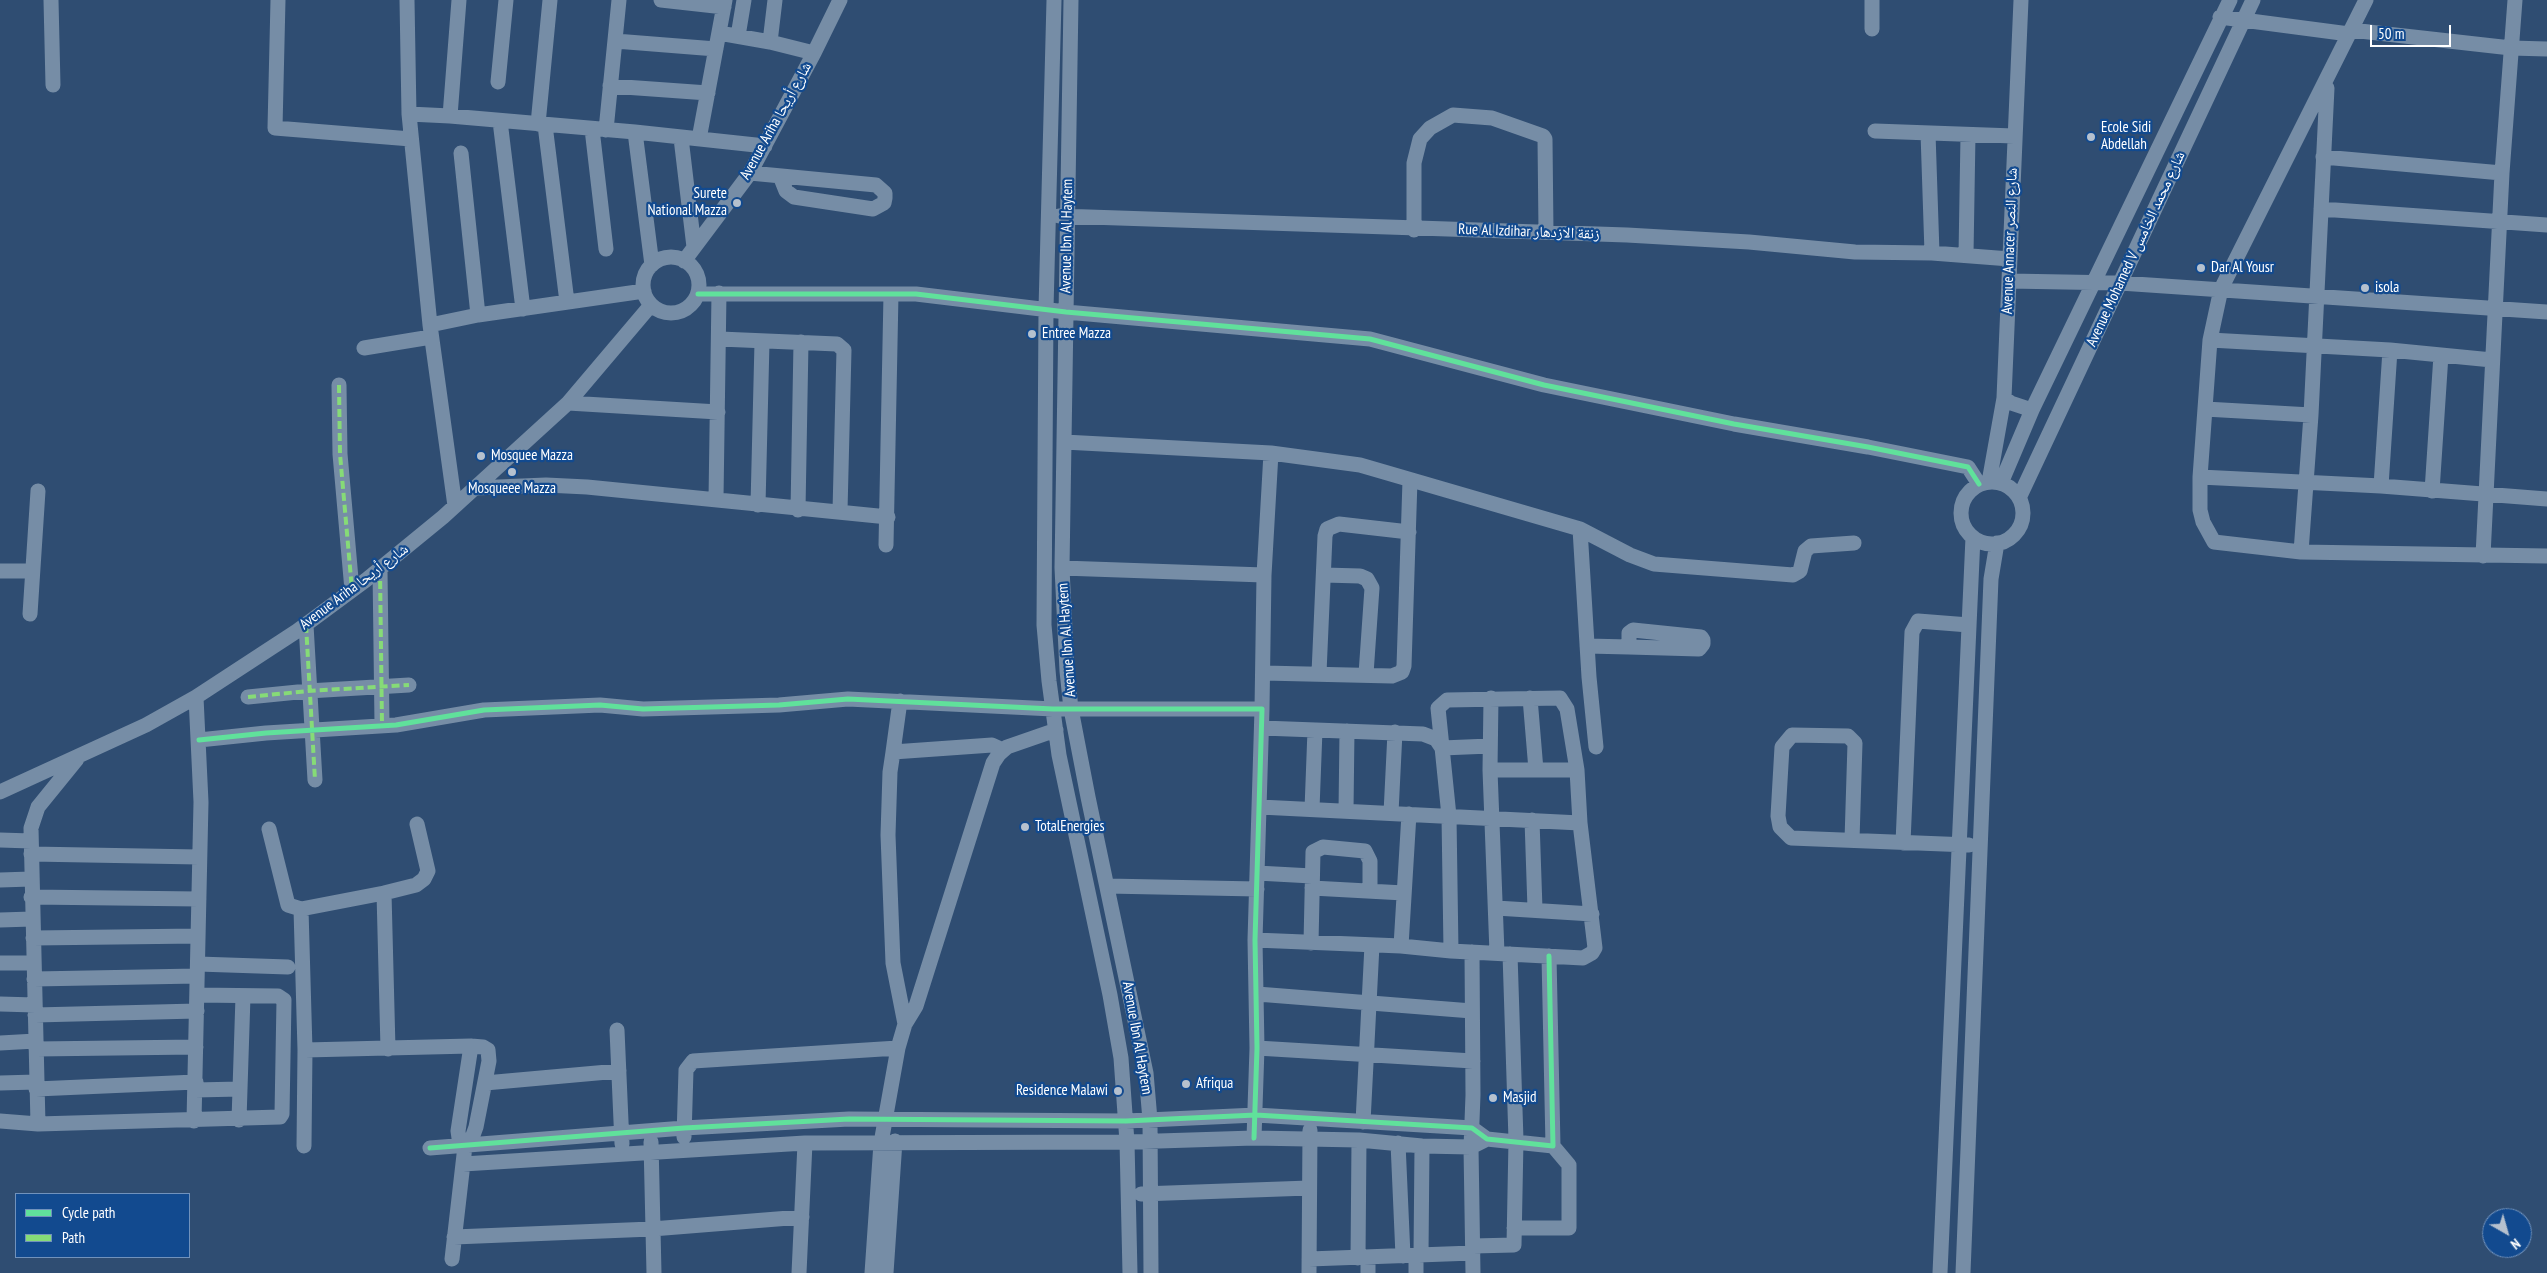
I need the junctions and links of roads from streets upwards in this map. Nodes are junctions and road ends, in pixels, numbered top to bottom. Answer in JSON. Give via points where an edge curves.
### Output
{"nodes":[{"id":1,"x":52,"y":0,"type":"edge"},
{"id":2,"x":278,"y":0,"type":"edge"},
{"id":3,"x":407,"y":0,"type":"edge"},
{"id":4,"x":459,"y":0,"type":"edge"},
{"id":5,"x":506,"y":0,"type":"edge"},
{"id":6,"x":550,"y":0,"type":"edge"},
{"id":7,"x":619,"y":0,"type":"edge"},
{"id":8,"x":661,"y":0,"type":"edge"},
{"id":9,"x":775,"y":0,"type":"edge"},
{"id":10,"x":840,"y":0,"type":"edge"},
{"id":11,"x":1054,"y":0,"type":"edge"},
{"id":12,"x":1071,"y":0,"type":"edge"},
{"id":13,"x":1872,"y":0,"type":"edge"},
{"id":14,"x":2021,"y":0,"type":"edge"},
{"id":15,"x":2230,"y":0,"type":"edge"},
{"id":16,"x":2253,"y":0,"type":"edge"},
{"id":17,"x":2366,"y":0,"type":"edge"},
{"id":18,"x":2515,"y":0,"type":"edge"},
{"id":19,"x":725,"y":3,"type":"edge"},
{"id":20,"x":743,"y":3,"type":"edge"},
{"id":21,"x":2220,"y":17,"type":"junction"},
{"id":22,"x":2244,"y":21,"type":"junction"},
{"id":23,"x":1872,"y":30,"type":"dead end"},
{"id":24,"x":2350,"y":32,"type":"junction"},
{"id":25,"x":719,"y":33,"type":"junction"},
{"id":26,"x":738,"y":36,"type":"junction"},
{"id":27,"x":615,"y":41,"type":"junction"},
{"id":28,"x":770,"y":42,"type":"junction"},
{"id":29,"x":2511,"y":48,"type":"junction"},
{"id":30,"x":2547,"y":48,"type":"edge"},
{"id":31,"x":716,"y":49,"type":"junction"},
{"id":32,"x":814,"y":53,"type":"junction"},
{"id":33,"x":498,"y":82,"type":"dead end"},
{"id":34,"x":2327,"y":82,"type":"junction"},
{"id":35,"x":53,"y":85,"type":"dead end"},
{"id":36,"x":610,"y":86,"type":"junction"},
{"id":37,"x":708,"y":93,"type":"junction"},
{"id":38,"x":408,"y":114,"type":"junction"},
{"id":39,"x":450,"y":116,"type":"junction"},
{"id":40,"x":500,"y":121,"type":"junction"},
{"id":41,"x":541,"y":124,"type":"junction"},
{"id":42,"x":599,"y":129,"type":"junction"},
{"id":43,"x":1875,"y":131,"type":"dead end"},
{"id":44,"x":635,"y":132,"type":"junction"},
{"id":45,"x":1928,"y":133,"type":"junction"},
{"id":46,"x":1968,"y":135,"type":"junction"},
{"id":47,"x":2014,"y":136,"type":"junction"},
{"id":48,"x":681,"y":138,"type":"junction"},
{"id":49,"x":411,"y":139,"type":"junction"},
{"id":50,"x":699,"y":139,"type":"junction"},
{"id":51,"x":765,"y":146,"type":"junction"},
{"id":52,"x":461,"y":153,"type":"dead end"},
{"id":53,"x":2324,"y":157,"type":"junction"},
{"id":54,"x":750,"y":173,"type":"junction"},
{"id":55,"x":2502,"y":173,"type":"junction"},
{"id":56,"x":780,"y":176,"type":"junction"},
{"id":57,"x":2321,"y":209,"type":"junction"},
{"id":58,"x":1048,"y":215,"type":"junction"},
{"id":59,"x":1068,"y":216,"type":"junction"},
{"id":60,"x":2500,"y":221,"type":"junction"},
{"id":61,"x":2547,"y":225,"type":"edge"},
{"id":62,"x":1414,"y":230,"type":"junction"},
{"id":63,"x":1546,"y":232,"type":"junction"},
{"id":64,"x":694,"y":248,"type":"junction"},
{"id":65,"x":606,"y":249,"type":"dead end"},
{"id":66,"x":1932,"y":253,"type":"junction"},
{"id":67,"x":1966,"y":255,"type":"junction"},
{"id":68,"x":2010,"y":259,"type":"junction"},
{"id":69,"x":684,"y":261,"type":"junction"},
{"id":70,"x":652,"y":265,"type":"junction"},
{"id":71,"x":2009,"y":281,"type":"junction"},
{"id":72,"x":2094,"y":282,"type":"junction"},
{"id":73,"x":2120,"y":283,"type":"junction"},
{"id":74,"x":2221,"y":289,"type":"junction"},
{"id":75,"x":719,"y":293,"type":"junction"},
{"id":76,"x":698,"y":294,"type":"junction"},
{"id":77,"x":891,"y":294,"type":"junction"},
{"id":78,"x":2316,"y":297,"type":"junction"},
{"id":79,"x":647,"y":298,"type":"junction"},
{"id":80,"x":567,"y":302,"type":"junction"},
{"id":81,"x":524,"y":309,"type":"junction"},
{"id":82,"x":1046,"y":309,"type":"junction"},
{"id":83,"x":2496,"y":310,"type":"junction"},
{"id":84,"x":1066,"y":312,"type":"junction"},
{"id":85,"x":2547,"y":312,"type":"edge"},
{"id":86,"x":478,"y":315,"type":"junction"},
{"id":87,"x":430,"y":331,"type":"junction"},
{"id":88,"x":720,"y":339,"type":"junction"},
{"id":89,"x":2210,"y":340,"type":"junction"},
{"id":90,"x":762,"y":342,"type":"junction"},
{"id":91,"x":801,"y":342,"type":"junction"},
{"id":92,"x":2313,"y":345,"type":"junction"},
{"id":93,"x":364,"y":348,"type":"dead end"},
{"id":94,"x":2390,"y":350,"type":"junction"},
{"id":95,"x":2441,"y":355,"type":"junction"},
{"id":96,"x":2492,"y":360,"type":"junction"},
{"id":97,"x":339,"y":385,"type":"dead end"},
{"id":98,"x":2004,"y":398,"type":"junction"},
{"id":99,"x":568,"y":403,"type":"junction"},
{"id":100,"x":2205,"y":409,"type":"junction"},
{"id":101,"x":2032,"y":410,"type":"junction"},
{"id":102,"x":718,"y":412,"type":"junction"},
{"id":103,"x":2311,"y":415,"type":"junction"},
{"id":104,"x":1064,"y":442,"type":"junction"},
{"id":105,"x":1271,"y":453,"type":"junction"},
{"id":106,"x":2200,"y":477,"type":"junction"},
{"id":107,"x":1410,"y":480,"type":"junction"},
{"id":108,"x":1990,"y":483,"type":"junction"},
{"id":109,"x":2306,"y":484,"type":"junction"},
{"id":110,"x":2381,"y":486,"type":"junction"},
{"id":111,"x":475,"y":488,"type":"junction"},
{"id":112,"x":38,"y":491,"type":"dead end"},
{"id":113,"x":2432,"y":491,"type":"junction"},
{"id":114,"x":2485,"y":495,"type":"junction"},
{"id":115,"x":2019,"y":498,"type":"junction"},
{"id":116,"x":716,"y":499,"type":"junction"},
{"id":117,"x":2547,"y":499,"type":"edge"},
{"id":118,"x":758,"y":505,"type":"junction"},
{"id":119,"x":455,"y":506,"type":"junction"},
{"id":120,"x":798,"y":510,"type":"junction"},
{"id":121,"x":840,"y":511,"type":"junction"},
{"id":122,"x":888,"y":517,"type":"junction"},
{"id":123,"x":1580,"y":529,"type":"junction"},
{"id":124,"x":1409,"y":532,"type":"junction"},
{"id":125,"x":1972,"y":536,"type":"junction"},
{"id":126,"x":1854,"y":543,"type":"dead end"},
{"id":127,"x":1997,"y":543,"type":"junction"},
{"id":128,"x":886,"y":545,"type":"dead end"},
{"id":129,"x":2301,"y":552,"type":"junction"},
{"id":130,"x":2483,"y":556,"type":"junction"},
{"id":131,"x":2547,"y":556,"type":"edge"},
{"id":132,"x":1062,"y":568,"type":"junction"},
{"id":133,"x":380,"y":569,"type":"junction"},
{"id":134,"x":0,"y":571,"type":"edge"},
{"id":135,"x":32,"y":571,"type":"junction"},
{"id":136,"x":1324,"y":575,"type":"junction"},
{"id":137,"x":1264,"y":576,"type":"junction"},
{"id":138,"x":352,"y":590,"type":"junction"},
{"id":139,"x":30,"y":614,"type":"dead end"},
{"id":140,"x":306,"y":625,"type":"junction"},
{"id":141,"x":1969,"y":625,"type":"junction"},
{"id":142,"x":1587,"y":646,"type":"junction"},
{"id":143,"x":1629,"y":647,"type":"dead end"},
{"id":144,"x":1264,"y":673,"type":"junction"},
{"id":145,"x":1319,"y":673,"type":"junction"},
{"id":146,"x":1366,"y":674,"type":"junction"},
{"id":147,"x":409,"y":685,"type":"dead end"},
{"id":148,"x":382,"y":686,"type":"junction"},
{"id":149,"x":308,"y":691,"type":"junction"},
{"id":150,"x":196,"y":697,"type":"junction"},
{"id":151,"x":248,"y":697,"type":"dead end"},
{"id":152,"x":1491,"y":698,"type":"junction"},
{"id":153,"x":1530,"y":698,"type":"junction"},
{"id":154,"x":900,"y":701,"type":"junction"},
{"id":155,"x":1053,"y":709,"type":"junction"},
{"id":156,"x":1071,"y":709,"type":"junction"},
{"id":157,"x":1262,"y":709,"type":"junction"},
{"id":158,"x":382,"y":725,"type":"junction"},
{"id":159,"x":1262,"y":728,"type":"junction"},
{"id":160,"x":310,"y":730,"type":"junction"},
{"id":161,"x":1056,"y":730,"type":"junction"},
{"id":162,"x":1314,"y":730,"type":"junction"},
{"id":163,"x":1347,"y":731,"type":"junction"},
{"id":164,"x":1395,"y":732,"type":"junction"},
{"id":165,"x":199,"y":740,"type":"junction"},
{"id":166,"x":1490,"y":746,"type":"junction"},
{"id":167,"x":1596,"y":747,"type":"dead end"},
{"id":168,"x":1442,"y":748,"type":"junction"},
{"id":169,"x":1002,"y":750,"type":"junction"},
{"id":170,"x":893,"y":752,"type":"junction"},
{"id":171,"x":79,"y":756,"type":"junction"},
{"id":172,"x":1490,"y":770,"type":"junction"},
{"id":173,"x":1536,"y":770,"type":"junction"},
{"id":174,"x":1577,"y":770,"type":"junction"},
{"id":175,"x":314,"y":780,"type":"dead end"},
{"id":176,"x":0,"y":792,"type":"edge"},
{"id":177,"x":1260,"y":807,"type":"junction"},
{"id":178,"x":1312,"y":809,"type":"junction"},
{"id":179,"x":1346,"y":811,"type":"junction"},
{"id":180,"x":1391,"y":813,"type":"junction"},
{"id":181,"x":1409,"y":814,"type":"junction"},
{"id":182,"x":1449,"y":816,"type":"junction"},
{"id":183,"x":1492,"y":818,"type":"junction"},
{"id":184,"x":1532,"y":820,"type":"junction"},
{"id":185,"x":1580,"y":823,"type":"junction"},
{"id":186,"x":417,"y":824,"type":"dead end"},
{"id":187,"x":269,"y":829,"type":"dead end"},
{"id":188,"x":0,"y":840,"type":"edge"},
{"id":189,"x":1852,"y":840,"type":"junction"},
{"id":190,"x":1902,"y":843,"type":"junction"},
{"id":191,"x":1980,"y":844,"type":"junction"},
{"id":192,"x":1959,"y":845,"type":"junction"},
{"id":193,"x":31,"y":847,"type":"junction"},
{"id":194,"x":199,"y":856,"type":"junction"},
{"id":195,"x":1257,"y":873,"type":"junction"},
{"id":196,"x":31,"y":879,"type":"junction"},
{"id":197,"x":0,"y":880,"type":"edge"},
{"id":198,"x":1312,"y":882,"type":"junction"},
{"id":199,"x":1107,"y":886,"type":"junction"},
{"id":200,"x":1257,"y":889,"type":"junction"},
{"id":201,"x":1370,"y":891,"type":"junction"},
{"id":202,"x":384,"y":893,"type":"junction"},
{"id":203,"x":1404,"y":893,"type":"junction"},
{"id":204,"x":31,"y":897,"type":"junction"},
{"id":205,"x":199,"y":899,"type":"junction"},
{"id":206,"x":1496,"y":908,"type":"junction"},
{"id":207,"x":301,"y":909,"type":"junction"},
{"id":208,"x":1535,"y":909,"type":"junction"},
{"id":209,"x":1592,"y":914,"type":"junction"},
{"id":210,"x":32,"y":919,"type":"junction"},
{"id":211,"x":0,"y":920,"type":"edge"},
{"id":212,"x":198,"y":936,"type":"junction"},
{"id":213,"x":33,"y":938,"type":"junction"},
{"id":214,"x":1255,"y":940,"type":"junction"},
{"id":215,"x":1311,"y":943,"type":"junction"},
{"id":216,"x":1372,"y":945,"type":"junction"},
{"id":217,"x":1400,"y":946,"type":"junction"},
{"id":218,"x":1451,"y":951,"type":"junction"},
{"id":219,"x":1472,"y":952,"type":"junction"},
{"id":220,"x":1503,"y":954,"type":"junction"},
{"id":221,"x":1549,"y":956,"type":"junction"},
{"id":222,"x":0,"y":963,"type":"edge"},
{"id":223,"x":33,"y":963,"type":"junction"},
{"id":224,"x":288,"y":967,"type":"dead end"},
{"id":225,"x":197,"y":970,"type":"junction"},
{"id":226,"x":1975,"y":972,"type":"junction"},
{"id":227,"x":1954,"y":973,"type":"junction"},
{"id":228,"x":34,"y":979,"type":"junction"},
{"id":229,"x":1256,"y":994,"type":"junction"},
{"id":230,"x":197,"y":995,"type":"junction"},
{"id":231,"x":243,"y":996,"type":"junction"},
{"id":232,"x":1369,"y":1003,"type":"junction"},
{"id":233,"x":0,"y":1004,"type":"edge"},
{"id":234,"x":35,"y":1010,"type":"junction"},
{"id":235,"x":196,"y":1011,"type":"junction"},
{"id":236,"x":1472,"y":1012,"type":"junction"},
{"id":237,"x":905,"y":1024,"type":"junction"},
{"id":238,"x":617,"y":1030,"type":"dead end"},
{"id":239,"x":0,"y":1043,"type":"edge"},
{"id":240,"x":36,"y":1045,"type":"junction"},
{"id":241,"x":471,"y":1046,"type":"junction"},
{"id":242,"x":196,"y":1047,"type":"junction"},
{"id":243,"x":898,"y":1048,"type":"junction"},
{"id":244,"x":1257,"y":1048,"type":"junction"},
{"id":245,"x":388,"y":1049,"type":"junction"},
{"id":246,"x":305,"y":1050,"type":"junction"},
{"id":247,"x":1366,"y":1055,"type":"junction"},
{"id":248,"x":1473,"y":1061,"type":"junction"},
{"id":249,"x":619,"y":1071,"type":"junction"},
{"id":250,"x":0,"y":1082,"type":"edge"},
{"id":251,"x":485,"y":1083,"type":"junction"},
{"id":252,"x":36,"y":1085,"type":"junction"},
{"id":253,"x":195,"y":1086,"type":"junction"},
{"id":254,"x":240,"y":1089,"type":"junction"},
{"id":255,"x":463,"y":1098,"type":"junction"},
{"id":256,"x":481,"y":1102,"type":"junction"},
{"id":257,"x":1256,"y":1115,"type":"junction"},
{"id":258,"x":1311,"y":1119,"type":"junction"},
{"id":259,"x":239,"y":1120,"type":"junction"},
{"id":260,"x":885,"y":1120,"type":"junction"},
{"id":261,"x":1150,"y":1120,"type":"junction"},
{"id":262,"x":0,"y":1121,"type":"edge"},
{"id":263,"x":194,"y":1121,"type":"junction"},
{"id":264,"x":1126,"y":1121,"type":"junction"},
{"id":265,"x":1363,"y":1122,"type":"junction"},
{"id":266,"x":38,"y":1124,"type":"junction"},
{"id":267,"x":684,"y":1128,"type":"junction"},
{"id":268,"x":1472,"y":1128,"type":"junction"},
{"id":269,"x":650,"y":1130,"type":"junction"},
{"id":270,"x":622,"y":1133,"type":"junction"},
{"id":271,"x":1254,"y":1138,"type":"junction"},
{"id":272,"x":1309,"y":1139,"type":"junction"},
{"id":273,"x":1487,"y":1139,"type":"junction"},
{"id":274,"x":1360,"y":1140,"type":"junction"},
{"id":275,"x":1516,"y":1140,"type":"junction"},
{"id":276,"x":1150,"y":1141,"type":"junction"},
{"id":277,"x":805,"y":1142,"type":"junction"},
{"id":278,"x":888,"y":1142,"type":"junction"},
{"id":279,"x":1127,"y":1142,"type":"junction"},
{"id":280,"x":1398,"y":1142,"type":"junction"},
{"id":281,"x":304,"y":1146,"type":"dead end"},
{"id":282,"x":465,"y":1146,"type":"junction"},
{"id":283,"x":1422,"y":1146,"type":"junction"},
{"id":284,"x":1554,"y":1146,"type":"junction"},
{"id":285,"x":1471,"y":1147,"type":"junction"},
{"id":286,"x":430,"y":1148,"type":"dead end"},
{"id":287,"x":684,"y":1149,"type":"junction"},
{"id":288,"x":651,"y":1150,"type":"junction"},
{"id":289,"x":622,"y":1152,"type":"junction"},
{"id":290,"x":463,"y":1164,"type":"junction"},
{"id":291,"x":1309,"y":1188,"type":"junction"},
{"id":292,"x":1149,"y":1194,"type":"junction"},
{"id":293,"x":1129,"y":1195,"type":"junction"},
{"id":294,"x":1943,"y":1210,"type":"junction"},
{"id":295,"x":1965,"y":1210,"type":"junction"},
{"id":296,"x":802,"y":1217,"type":"junction"},
{"id":297,"x":1514,"y":1228,"type":"junction"},
{"id":298,"x":652,"y":1229,"type":"junction"},
{"id":299,"x":454,"y":1237,"type":"junction"},
{"id":300,"x":1473,"y":1250,"type":"junction"},
{"id":301,"x":1413,"y":1256,"type":"junction"},
{"id":302,"x":1363,"y":1258,"type":"junction"},
{"id":303,"x":452,"y":1259,"type":"dead end"},
{"id":304,"x":1309,"y":1266,"type":"edge"},
{"id":305,"x":654,"y":1273,"type":"edge"},
{"id":306,"x":799,"y":1273,"type":"edge"},
{"id":307,"x":872,"y":1273,"type":"edge"},
{"id":308,"x":886,"y":1273,"type":"edge"},
{"id":309,"x":1130,"y":1273,"type":"edge"},
{"id":310,"x":1151,"y":1273,"type":"edge"},
{"id":311,"x":1368,"y":1273,"type":"edge"},
{"id":312,"x":1416,"y":1273,"type":"edge"},
{"id":313,"x":1473,"y":1273,"type":"edge"},
{"id":314,"x":1940,"y":1273,"type":"edge"},
{"id":315,"x":1963,"y":1273,"type":"edge"}],
"edges":[{"from":1,"to":35,"type":"street"},
{"from":2,"to":49,"type":"street","via":[[275,128]]},
{"from":3,"to":38,"type":"street"},
{"from":4,"to":39,"type":"street"},
{"from":5,"to":33,"type":"street"},
{"from":6,"to":41,"type":"street"},
{"from":7,"to":27,"type":"street"},
{"from":8,"to":19,"type":"street"},
{"from":9,"to":28,"type":"street"},
{"from":10,"to":32,"type":"street","name":"Avenue Ariha شارع أريحا"},
{"from":11,"to":58,"type":"street","name":"Avenue Ibn Al Haytem"},
{"from":12,"to":59,"type":"street","name":"Avenue Ibn Al Haytem"},
{"from":13,"to":23,"type":"street"},
{"from":14,"to":47,"type":"street","name":"Avenue Annacer شارع النصر"},
{"from":15,"to":21,"type":"street","name":"Avenue Mohamed V شارع محمد الخامس"},
{"from":16,"to":22,"type":"street","name":"Avenue Mohamed V شارع محمد الخامس"},
{"from":17,"to":24,"type":"street"},
{"from":18,"to":29,"type":"street"},
{"from":19,"to":20,"type":"street"},
{"from":19,"to":25,"type":"street"},
{"from":20,"to":26,"type":"street"},
{"from":21,"to":22,"type":"street"},
{"from":21,"to":72,"type":"street","name":"Avenue Mohamed V شارع محمد الخامس"},
{"from":22,"to":24,"type":"street"},
{"from":22,"to":73,"type":"street","name":"Avenue Mohamed V شارع محمد الخامس"},
{"from":24,"to":29,"type":"street"},
{"from":24,"to":34,"type":"street"},
{"from":25,"to":26,"type":"street"},
{"from":25,"to":31,"type":"street"},
{"from":26,"to":28,"type":"street"},
{"from":27,"to":31,"type":"street"},
{"from":27,"to":36,"type":"street"},
{"from":28,"to":32,"type":"street"},
{"from":29,"to":30,"type":"street"},
{"from":29,"to":55,"type":"street"},
{"from":31,"to":37,"type":"street"},
{"from":32,"to":51,"type":"street","name":"Avenue Ariha شارع أريحا"},
{"from":34,"to":53,"type":"street"},
{"from":34,"to":74,"type":"street"},
{"from":36,"to":37,"type":"street"},
{"from":36,"to":42,"type":"street"},
{"from":37,"to":50,"type":"street"},
{"from":38,"to":39,"type":"street"},
{"from":38,"to":49,"type":"street"},
{"from":39,"to":40,"type":"street"},
{"from":40,"to":41,"type":"street"},
{"from":40,"to":81,"type":"street"},
{"from":41,"to":42,"type":"street"},
{"from":41,"to":80,"type":"street"},
{"from":42,"to":44,"type":"street"},
{"from":42,"to":65,"type":"street"},
{"from":43,"to":45,"type":"street"},
{"from":44,"to":48,"type":"street"},
{"from":44,"to":70,"type":"street"},
{"from":45,"to":46,"type":"street"},
{"from":45,"to":66,"type":"street"},
{"from":46,"to":47,"type":"street"},
{"from":46,"to":67,"type":"street"},
{"from":47,"to":68,"type":"street","name":"Avenue Annacer شارع النصر"},
{"from":48,"to":50,"type":"street"},
{"from":48,"to":64,"type":"street"},
{"from":49,"to":87,"type":"street"},
{"from":50,"to":51,"type":"street"},
{"from":51,"to":54,"type":"street","name":"Avenue Ariha شارع أريحا"},
{"from":52,"to":86,"type":"street"},
{"from":53,"to":55,"type":"street"},
{"from":53,"to":57,"type":"street"},
{"from":54,"to":56,"type":"street"},
{"from":54,"to":64,"type":"street","name":"Avenue Ariha شارع أريحا"},
{"from":55,"to":60,"type":"street"},
{"from":56,"to":56,"type":"street","via":[[876,185],[885,192],[884,203],[873,208],[794,197],[786,191]]},
{"from":57,"to":60,"type":"street"},
{"from":57,"to":78,"type":"street"},
{"from":58,"to":59,"type":"street","name":"Rue Al Izdihar زنقة الازدهار"},
{"from":58,"to":82,"type":"street","name":"Avenue Ibn Al Haytem"},
{"from":59,"to":62,"type":"street","name":"Rue Al Izdihar زنقة الازدهار"},
{"from":59,"to":84,"type":"street","name":"Avenue Ibn Al Haytem"},
{"from":60,"to":61,"type":"street"},
{"from":60,"to":83,"type":"street"},
{"from":62,"to":63,"type":"street","name":"Rue Al Izdihar زنقة الازدهار"},
{"from":62,"to":63,"type":"street","via":[[1414,163],[1420,139],[1430,128],[1452,115],[1492,118],[1543,136]]},
{"from":63,"to":66,"type":"street","name":"Rue Al Izdihar زنقة الازدهار","via":[[1749,242],[1855,252]]},
{"from":64,"to":69,"type":"street","name":"Avenue Ariha شارع أريحا"},
{"from":66,"to":67,"type":"street","name":"Rue Al Izdihar زنقة الازدهار"},
{"from":67,"to":68,"type":"street","name":"Rue Al Izdihar زنقة الازدهار"},
{"from":68,"to":71,"type":"street","name":"Avenue Annacer شارع النصر"},
{"from":69,"to":70,"type":"street","via":[[668,258]]},
{"from":69,"to":76,"type":"street","via":[[691,265],[698,278]]},
{"from":70,"to":79,"type":"street","via":[[644,282]]},
{"from":71,"to":72,"type":"street"},
{"from":71,"to":98,"type":"street","name":"Avenue Annacer شارع النصر"},
{"from":72,"to":73,"type":"street"},
{"from":72,"to":101,"type":"street","name":"Avenue Mohamed V شارع محمد الخامس"},
{"from":73,"to":74,"type":"street"},
{"from":73,"to":115,"type":"street","name":"Avenue Mohamed V شارع محمد الخامس"},
{"from":74,"to":78,"type":"street"},
{"from":74,"to":89,"type":"street"},
{"from":75,"to":76,"type":"street"},
{"from":75,"to":77,"type":"street"},
{"from":75,"to":88,"type":"street"},
{"from":76,"to":79,"type":"street","via":[[689,307],[673,313],[657,310]]},
{"from":77,"to":82,"type":"street"},
{"from":77,"to":122,"type":"street"},
{"from":78,"to":83,"type":"street"},
{"from":78,"to":92,"type":"street"},
{"from":79,"to":80,"type":"street"},
{"from":79,"to":99,"type":"street","name":"Avenue Ariha شارع أريحا"},
{"from":80,"to":81,"type":"street"},
{"from":81,"to":86,"type":"street"},
{"from":82,"to":84,"type":"street"},
{"from":82,"to":155,"type":"street","name":"Avenue Ibn Al Haytem","via":[[1043,597]]},
{"from":83,"to":85,"type":"street"},
{"from":83,"to":96,"type":"street"},
{"from":84,"to":104,"type":"street","name":"Avenue Ibn Al Haytem"},
{"from":84,"to":108,"type":"street","via":[[1370,339],[1544,385],[1968,467]]},
{"from":86,"to":87,"type":"street"},
{"from":87,"to":93,"type":"street"},
{"from":87,"to":119,"type":"street"},
{"from":88,"to":90,"type":"street"},
{"from":88,"to":102,"type":"street"},
{"from":89,"to":92,"type":"street"},
{"from":89,"to":100,"type":"street"},
{"from":90,"to":91,"type":"street"},
{"from":90,"to":118,"type":"street"},
{"from":91,"to":120,"type":"street"},
{"from":91,"to":121,"type":"street","via":[[837,344],[845,354]]},
{"from":92,"to":94,"type":"street"},
{"from":92,"to":103,"type":"street"},
{"from":94,"to":95,"type":"street"},
{"from":94,"to":110,"type":"street"},
{"from":95,"to":96,"type":"street"},
{"from":95,"to":113,"type":"street"},
{"from":96,"to":114,"type":"street"},
{"from":97,"to":138,"type":"street","via":[[340,454]]},
{"from":98,"to":101,"type":"street","via":[[2011,404]]},
{"from":98,"to":108,"type":"street","name":"Avenue Annacer شارع النصر"},
{"from":99,"to":102,"type":"street"},
{"from":99,"to":111,"type":"street","name":"Avenue Ariha شارع أريحا"},
{"from":100,"to":103,"type":"street"},
{"from":100,"to":106,"type":"street"},
{"from":101,"to":108,"type":"street","name":"Avenue Mohamed V شارع محمد الخامس"},
{"from":102,"to":116,"type":"street"},
{"from":103,"to":109,"type":"street"},
{"from":104,"to":105,"type":"street"},
{"from":104,"to":132,"type":"street","name":"Avenue Ibn Al Haytem"},
{"from":105,"to":107,"type":"street","via":[[1360,464]]},
{"from":105,"to":137,"type":"street"},
{"from":106,"to":109,"type":"street"},
{"from":106,"to":129,"type":"street","via":[[2202,516],[2206,531],[2214,542]]},
{"from":107,"to":123,"type":"street"},
{"from":107,"to":124,"type":"street"},
{"from":108,"to":115,"type":"street","via":[[2012,488]]},
{"from":108,"to":125,"type":"street","via":[[1968,493],[1962,504],[1963,522]]},
{"from":109,"to":110,"type":"street"},
{"from":109,"to":129,"type":"street"},
{"from":110,"to":113,"type":"street"},
{"from":111,"to":116,"type":"street","via":[[546,485]]},
{"from":111,"to":119,"type":"street","name":"Avenue Ariha شارع أريحا"},
{"from":112,"to":135,"type":"street"},
{"from":113,"to":114,"type":"street"},
{"from":114,"to":117,"type":"street"},
{"from":114,"to":130,"type":"street"},
{"from":115,"to":127,"type":"street","via":[[2023,509],[2022,521],[2007,540]]},
{"from":116,"to":118,"type":"street"},
{"from":118,"to":120,"type":"street"},
{"from":119,"to":133,"type":"street","name":"Avenue Ariha شارع أريحا"},
{"from":120,"to":121,"type":"street"},
{"from":121,"to":122,"type":"street"},
{"from":122,"to":128,"type":"street"},
{"from":123,"to":126,"type":"street","via":[[1654,564],[1782,576],[1800,571],[1805,551],[1811,546]]},
{"from":123,"to":142,"type":"street"},
{"from":124,"to":136,"type":"street","via":[[1339,524],[1332,526],[1325,536]]},
{"from":124,"to":146,"type":"street","via":[[1404,666],[1397,675]]},
{"from":125,"to":127,"type":"street","via":[[1983,542]]},
{"from":125,"to":141,"type":"street"},
{"from":127,"to":191,"type":"street","via":[[1991,579]]},
{"from":129,"to":130,"type":"street"},
{"from":130,"to":131,"type":"street"},
{"from":132,"to":137,"type":"street"},
{"from":132,"to":156,"type":"street","name":"Avenue Ibn Al Haytem"},
{"from":133,"to":138,"type":"street","name":"Avenue Ariha شارع أريحا"},
{"from":133,"to":148,"type":"street"},
{"from":134,"to":135,"type":"street"},
{"from":135,"to":139,"type":"street"},
{"from":136,"to":145,"type":"street"},
{"from":136,"to":146,"type":"street","via":[[1360,576],[1367,579],[1372,588]]},
{"from":137,"to":144,"type":"street"},
{"from":138,"to":140,"type":"street","name":"Avenue Ariha شارع أريحا"},
{"from":140,"to":149,"type":"street"},
{"from":140,"to":150,"type":"street","name":"Avenue Ariha شارع أريحا"},
{"from":141,"to":190,"type":"street","via":[[1918,622],[1912,632]]},
{"from":141,"to":192,"type":"street"},
{"from":142,"to":143,"type":"street"},
{"from":142,"to":167,"type":"street"},
{"from":144,"to":145,"type":"street"},
{"from":144,"to":157,"type":"street"},
{"from":145,"to":146,"type":"street"},
{"from":147,"to":148,"type":"street"},
{"from":148,"to":149,"type":"street"},
{"from":148,"to":158,"type":"street"},
{"from":149,"to":151,"type":"street"},
{"from":149,"to":160,"type":"street"},
{"from":150,"to":165,"type":"street"},
{"from":150,"to":171,"type":"street","name":"Avenue Ariha شارع أريحا"},
{"from":152,"to":153,"type":"street"},
{"from":152,"to":166,"type":"street"},
{"from":152,"to":168,"type":"street","via":[[1441,703],[1438,708]]},
{"from":153,"to":173,"type":"street"},
{"from":153,"to":174,"type":"street","via":[[1560,698],[1564,703]]},
{"from":154,"to":155,"type":"street"},
{"from":154,"to":158,"type":"street","via":[[848,699],[779,705],[643,709],[600,705],[484,710]]},
{"from":154,"to":170,"type":"street"},
{"from":155,"to":156,"type":"street"},
{"from":155,"to":161,"type":"street","name":"Avenue Ibn Al Haytem"},
{"from":156,"to":157,"type":"street"},
{"from":156,"to":199,"type":"street","name":"Avenue Ibn Al Haytem"},
{"from":157,"to":159,"type":"street"},
{"from":158,"to":160,"type":"street"},
{"from":159,"to":162,"type":"street"},
{"from":159,"to":177,"type":"street"},
{"from":160,"to":165,"type":"street"},
{"from":160,"to":175,"type":"street"},
{"from":161,"to":169,"type":"street"},
{"from":161,"to":264,"type":"street","name":"Avenue Ibn Al Haytem","via":[[1115,1019]]},
{"from":162,"to":163,"type":"street"},
{"from":162,"to":178,"type":"street"},
{"from":163,"to":164,"type":"street"},
{"from":163,"to":179,"type":"street"},
{"from":164,"to":168,"type":"street","via":[[1432,736]]},
{"from":164,"to":180,"type":"street"},
{"from":165,"to":194,"type":"street","via":[[202,802]]},
{"from":166,"to":168,"type":"street"},
{"from":166,"to":172,"type":"street"},
{"from":168,"to":182,"type":"street"},
{"from":169,"to":170,"type":"street","via":[[992,745]]},
{"from":169,"to":237,"type":"street","via":[[993,764],[916,1006]]},
{"from":170,"to":237,"type":"street","via":[[888,844],[893,963]]},
{"from":171,"to":176,"type":"street","name":"Avenue Ariha شارع أريحا"},
{"from":171,"to":193,"type":"street","via":[[35,812],[30,828]]},
{"from":172,"to":173,"type":"street"},
{"from":172,"to":183,"type":"street"},
{"from":173,"to":174,"type":"street"},
{"from":174,"to":185,"type":"street"},
{"from":177,"to":178,"type":"street"},
{"from":177,"to":195,"type":"street"},
{"from":178,"to":179,"type":"street"},
{"from":179,"to":180,"type":"street"},
{"from":180,"to":181,"type":"street"},
{"from":181,"to":182,"type":"street"},
{"from":181,"to":203,"type":"street"},
{"from":182,"to":183,"type":"street"},
{"from":182,"to":218,"type":"street"},
{"from":183,"to":184,"type":"street"},
{"from":183,"to":206,"type":"street"},
{"from":184,"to":185,"type":"street"},
{"from":184,"to":208,"type":"street"},
{"from":185,"to":209,"type":"street"},
{"from":186,"to":202,"type":"street","via":[[428,871],[416,885]]},
{"from":187,"to":207,"type":"street","via":[[288,905]]},
{"from":188,"to":193,"type":"street"},
{"from":189,"to":189,"type":"street","via":[[1855,743],[1848,736],[1792,735],[1782,747],[1780,827],[1791,838]]},
{"from":189,"to":190,"type":"street"},
{"from":190,"to":192,"type":"street"},
{"from":191,"to":192,"type":"street"},
{"from":191,"to":226,"type":"street"},
{"from":192,"to":227,"type":"street"},
{"from":193,"to":194,"type":"street"},
{"from":193,"to":196,"type":"street"},
{"from":194,"to":205,"type":"street"},
{"from":195,"to":198,"type":"street"},
{"from":195,"to":200,"type":"street"},
{"from":196,"to":197,"type":"street"},
{"from":196,"to":204,"type":"street"},
{"from":198,"to":201,"type":"street"},
{"from":198,"to":201,"type":"street","via":[[1313,852],[1319,848],[1358,849],[1365,851],[1370,861]]},
{"from":198,"to":215,"type":"street"},
{"from":199,"to":200,"type":"street"},
{"from":199,"to":261,"type":"street","name":"Avenue Ibn Al Haytem","via":[[1143,1052]]},
{"from":200,"to":214,"type":"street"},
{"from":201,"to":203,"type":"street"},
{"from":202,"to":207,"type":"street"},
{"from":202,"to":245,"type":"street"},
{"from":203,"to":217,"type":"street"},
{"from":204,"to":205,"type":"street"},
{"from":204,"to":210,"type":"street"},
{"from":205,"to":212,"type":"street"},
{"from":206,"to":208,"type":"street"},
{"from":206,"to":220,"type":"street"},
{"from":207,"to":246,"type":"street"},
{"from":208,"to":209,"type":"street"},
{"from":209,"to":221,"type":"street","via":[[1595,948],[1592,953],[1583,958]]},
{"from":210,"to":211,"type":"street"},
{"from":210,"to":213,"type":"street"},
{"from":212,"to":213,"type":"street"},
{"from":212,"to":225,"type":"street"},
{"from":213,"to":223,"type":"street"},
{"from":214,"to":215,"type":"street"},
{"from":214,"to":229,"type":"street"},
{"from":215,"to":216,"type":"street"},
{"from":216,"to":217,"type":"street"},
{"from":216,"to":232,"type":"street"},
{"from":217,"to":218,"type":"street"},
{"from":218,"to":219,"type":"street"},
{"from":219,"to":220,"type":"street"},
{"from":219,"to":236,"type":"street"},
{"from":220,"to":221,"type":"street"},
{"from":220,"to":275,"type":"street"},
{"from":221,"to":284,"type":"street"},
{"from":222,"to":223,"type":"street"},
{"from":223,"to":228,"type":"street"},
{"from":224,"to":225,"type":"street"},
{"from":225,"to":228,"type":"street"},
{"from":225,"to":230,"type":"street"},
{"from":226,"to":227,"type":"street"},
{"from":226,"to":295,"type":"street"},
{"from":227,"to":294,"type":"street"},
{"from":228,"to":234,"type":"street"},
{"from":229,"to":232,"type":"street"},
{"from":229,"to":244,"type":"street"},
{"from":230,"to":231,"type":"street"},
{"from":230,"to":235,"type":"street"},
{"from":231,"to":254,"type":"street"},
{"from":231,"to":259,"type":"street","via":[[278,996],[284,1000],[282,1114],[278,1118]]},
{"from":232,"to":236,"type":"street"},
{"from":232,"to":247,"type":"street"},
{"from":233,"to":234,"type":"street"},
{"from":234,"to":235,"type":"street"},
{"from":234,"to":240,"type":"street"},
{"from":235,"to":242,"type":"street"},
{"from":236,"to":248,"type":"street"},
{"from":237,"to":243,"type":"street"},
{"from":238,"to":249,"type":"street"},
{"from":239,"to":240,"type":"street"},
{"from":240,"to":242,"type":"street"},
{"from":240,"to":252,"type":"street"},
{"from":241,"to":245,"type":"street"},
{"from":241,"to":251,"type":"street","via":[[483,1046],[489,1052]]},
{"from":241,"to":255,"type":"street"},
{"from":242,"to":253,"type":"street"},
{"from":243,"to":260,"type":"street"},
{"from":243,"to":267,"type":"street","via":[[693,1062],[686,1070]]},
{"from":244,"to":247,"type":"street"},
{"from":244,"to":257,"type":"street"},
{"from":245,"to":246,"type":"street"},
{"from":246,"to":281,"type":"street"},
{"from":247,"to":248,"type":"street"},
{"from":247,"to":265,"type":"street"},
{"from":248,"to":268,"type":"street"},
{"from":249,"to":251,"type":"street"},
{"from":249,"to":270,"type":"street"},
{"from":250,"to":252,"type":"street"},
{"from":251,"to":256,"type":"street"},
{"from":252,"to":253,"type":"street"},
{"from":252,"to":266,"type":"street"},
{"from":253,"to":254,"type":"street"},
{"from":253,"to":263,"type":"street"},
{"from":254,"to":259,"type":"street"},
{"from":255,"to":256,"type":"street"},
{"from":255,"to":282,"type":"street","via":[[458,1134]]},
{"from":256,"to":282,"type":"street","via":[[474,1132]]},
{"from":257,"to":258,"type":"street"},
{"from":257,"to":261,"type":"street"},
{"from":257,"to":271,"type":"street"},
{"from":258,"to":265,"type":"street"},
{"from":258,"to":272,"type":"street"},
{"from":259,"to":263,"type":"street"},
{"from":260,"to":264,"type":"street"},
{"from":260,"to":267,"type":"street"},
{"from":260,"to":278,"type":"street"},
{"from":261,"to":264,"type":"street"},
{"from":261,"to":276,"type":"street","name":"Avenue Ibn Al Haytem"},
{"from":262,"to":266,"type":"street"},
{"from":263,"to":266,"type":"street"},
{"from":264,"to":279,"type":"street","name":"Avenue Ibn Al Haytem"},
{"from":265,"to":268,"type":"street"},
{"from":267,"to":269,"type":"street"},
{"from":267,"to":287,"type":"street"},
{"from":268,"to":273,"type":"street"},
{"from":268,"to":285,"type":"street"},
{"from":269,"to":270,"type":"street"},
{"from":269,"to":288,"type":"street"},
{"from":270,"to":282,"type":"street"},
{"from":270,"to":289,"type":"street"},
{"from":271,"to":272,"type":"street"},
{"from":271,"to":276,"type":"street"},
{"from":272,"to":274,"type":"street"},
{"from":272,"to":291,"type":"street"},
{"from":273,"to":275,"type":"street"},
{"from":273,"to":285,"type":"street"},
{"from":274,"to":280,"type":"street"},
{"from":274,"to":302,"type":"street"},
{"from":275,"to":284,"type":"street"},
{"from":275,"to":297,"type":"street"},
{"from":276,"to":279,"type":"street"},
{"from":276,"to":292,"type":"street","name":"Avenue Ibn Al Haytem"},
{"from":277,"to":278,"type":"street"},
{"from":277,"to":287,"type":"street"},
{"from":277,"to":296,"type":"street"},
{"from":278,"to":279,"type":"street"},
{"from":278,"to":307,"type":"street"},
{"from":278,"to":308,"type":"street"},
{"from":279,"to":293,"type":"street","name":"Avenue Ibn Al Haytem"},
{"from":280,"to":283,"type":"street"},
{"from":280,"to":301,"type":"street"},
{"from":282,"to":286,"type":"street"},
{"from":282,"to":290,"type":"street"},
{"from":283,"to":285,"type":"street"},
{"from":283,"to":301,"type":"street"},
{"from":284,"to":297,"type":"street","via":[[1569,1164],[1569,1228]]},
{"from":285,"to":300,"type":"street"},
{"from":287,"to":288,"type":"street"},
{"from":288,"to":289,"type":"street"},
{"from":288,"to":298,"type":"street"},
{"from":289,"to":290,"type":"street"},
{"from":290,"to":299,"type":"street"},
{"from":291,"to":292,"type":"street"},
{"from":291,"to":304,"type":"street"},
{"from":292,"to":293,"type":"street"},
{"from":292,"to":310,"type":"street","name":"Avenue Ibn Al Haytem"},
{"from":293,"to":309,"type":"street","name":"Avenue Ibn Al Haytem"},
{"from":294,"to":295,"type":"street"},
{"from":294,"to":314,"type":"street"},
{"from":295,"to":315,"type":"street"},
{"from":296,"to":298,"type":"street"},
{"from":296,"to":306,"type":"street"},
{"from":297,"to":300,"type":"street","via":[[1514,1245]]},
{"from":298,"to":299,"type":"street"},
{"from":298,"to":305,"type":"street"},
{"from":299,"to":303,"type":"street"},
{"from":300,"to":301,"type":"street"},
{"from":300,"to":313,"type":"street"},
{"from":301,"to":302,"type":"street"},
{"from":301,"to":312,"type":"street"},
{"from":302,"to":304,"type":"street"},
{"from":302,"to":311,"type":"street"}]}
